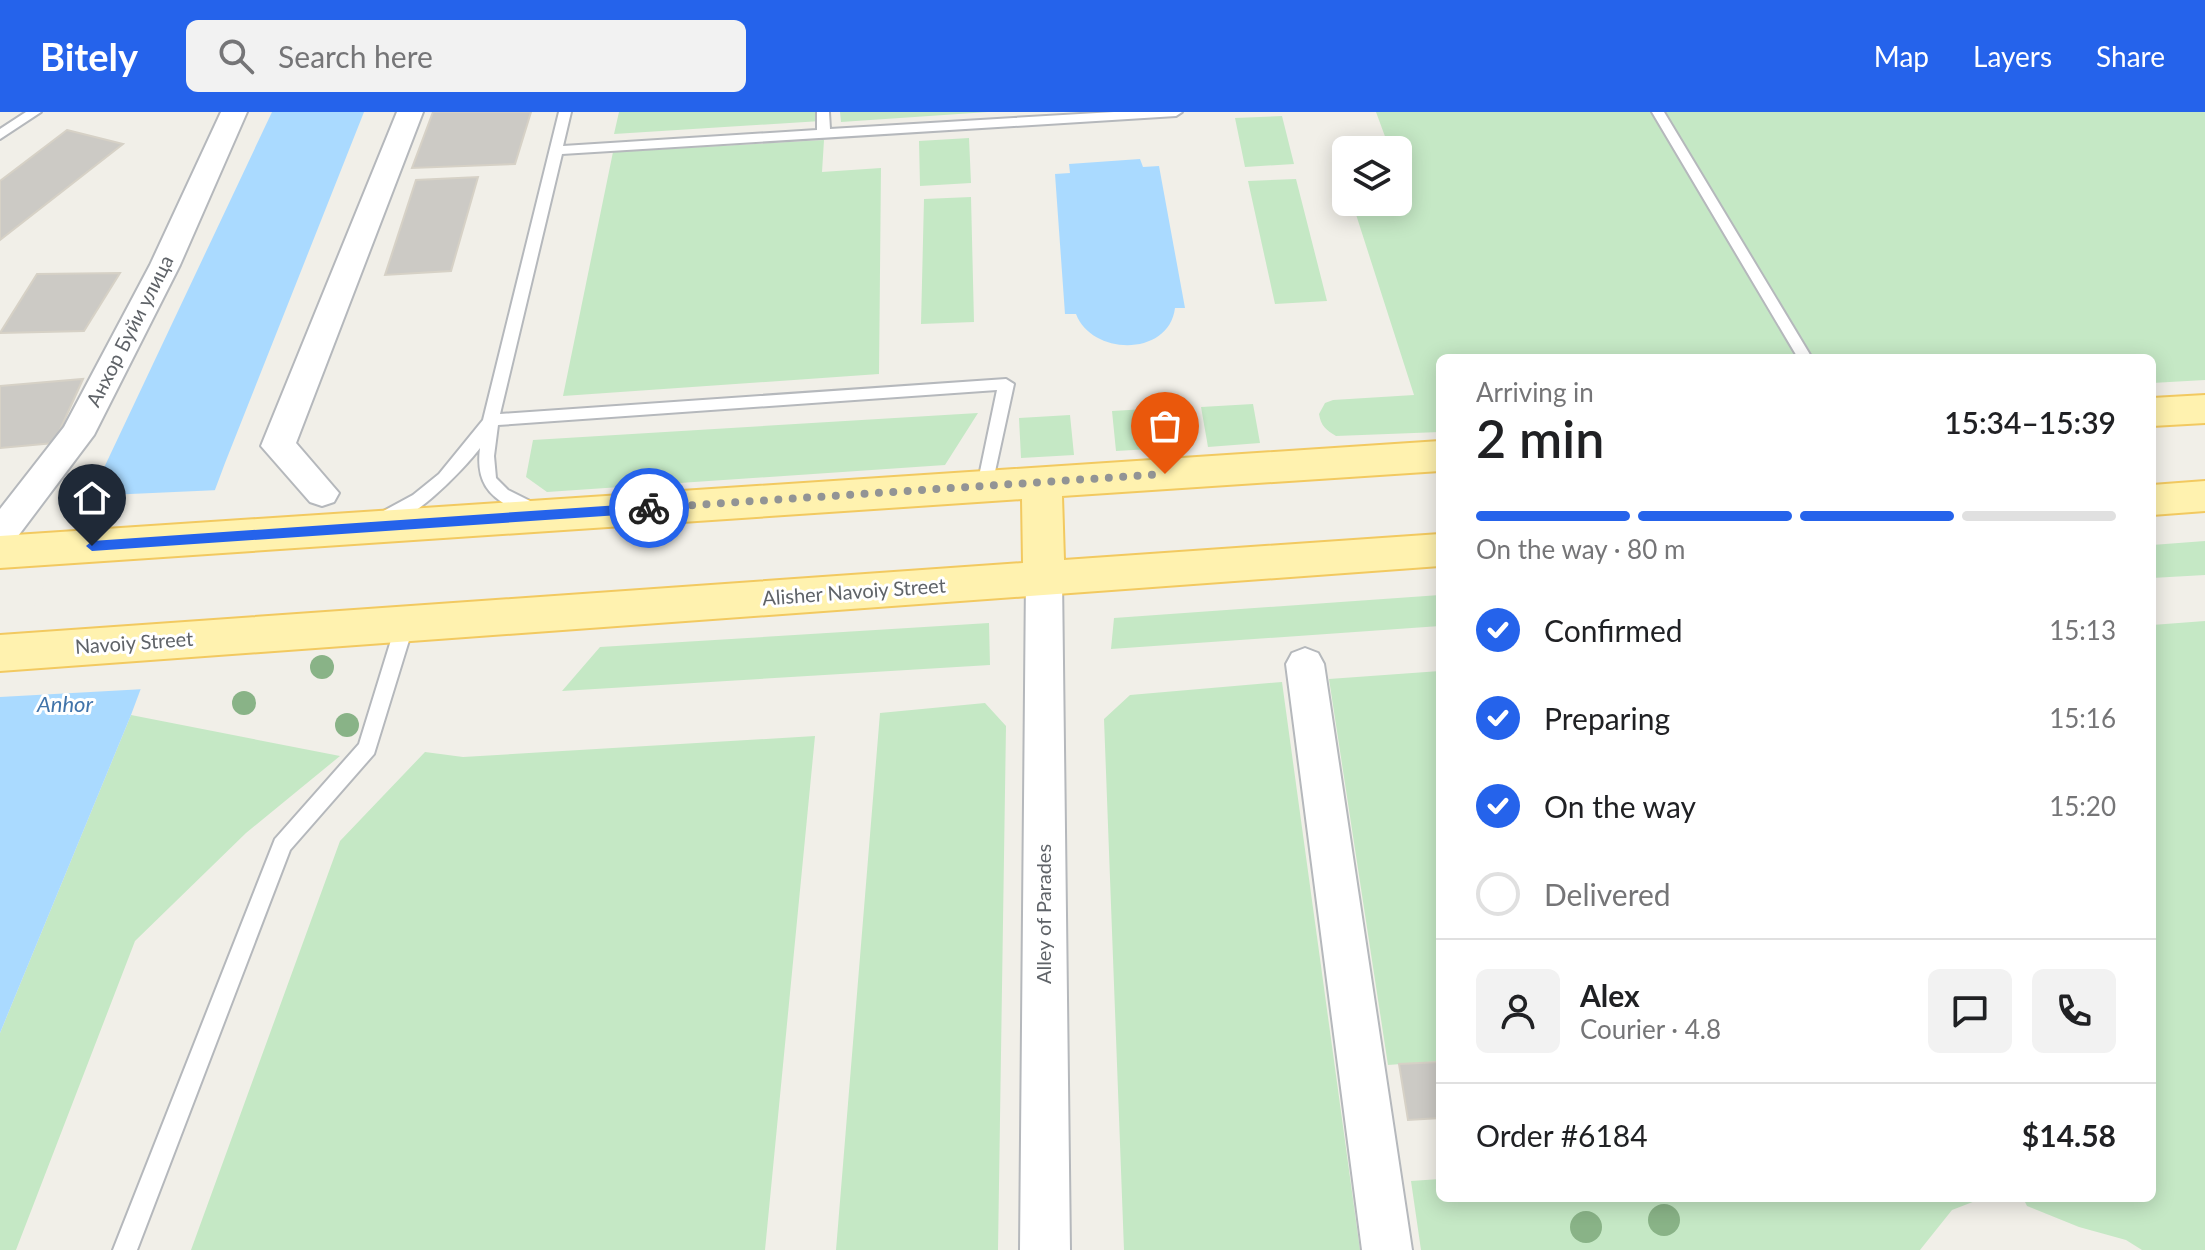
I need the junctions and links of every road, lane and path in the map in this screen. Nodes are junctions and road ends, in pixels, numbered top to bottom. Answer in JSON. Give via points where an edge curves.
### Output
{"nodes":[{"id":1,"x":35,"y":112,"type":"edge"},
{"id":2,"x":234,"y":112,"type":"edge"},
{"id":3,"x":410,"y":112,"type":"edge"},
{"id":4,"x":565,"y":112,"type":"edge"},
{"id":5,"x":823,"y":112,"type":"edge"},
{"id":6,"x":1176,"y":112,"type":"edge"},
{"id":7,"x":1658,"y":112,"type":"edge"},
{"id":8,"x":824,"y":133,"type":"junction"},
{"id":9,"x":0,"y":135,"type":"edge"},
{"id":10,"x":556,"y":150,"type":"junction"},
{"id":11,"x":1803,"y":354,"type":"edge"},
{"id":12,"x":2205,"y":409,"type":"edge"},
{"id":13,"x":2156,"y":412,"type":"edge"},
{"id":14,"x":491,"y":420,"type":"junction"},
{"id":15,"x":1436,"y":456,"type":"edge"},
{"id":16,"x":1042,"y":483,"type":"junction"},
{"id":17,"x":985,"y":486,"type":"junction"},
{"id":18,"x":322,"y":493,"type":"dead end"},
{"id":19,"x":2205,"y":496,"type":"edge"},
{"id":20,"x":2156,"y":500,"type":"edge"},
{"id":21,"x":546,"y":515,"type":"junction"},
{"id":22,"x":371,"y":526,"type":"junction"},
{"id":23,"x":10,"y":546,"type":"edge"},
{"id":24,"x":1436,"y":550,"type":"edge"},
{"id":25,"x":1044,"y":578,"type":"junction"},
{"id":26,"x":405,"y":624,"type":"junction"},
{"id":27,"x":268,"y":634,"type":"joint"},
{"id":28,"x":0,"y":653,"type":"edge"},
{"id":29,"x":1305,"y":664,"type":"dead end"},
{"id":30,"x":125,"y":1250,"type":"edge"},
{"id":31,"x":1045,"y":1250,"type":"edge"},
{"id":32,"x":1387,"y":1250,"type":"edge"}],
"edges":[{"from":1,"to":9,"type":"lane"},
{"from":2,"to":23,"type":"street","name":"Анхор Буйи улица","via":[[165,265],[77,435]]},
{"from":3,"to":18,"type":"street","via":[[278,446]]},
{"from":4,"to":10,"type":"lane"},
{"from":5,"to":8,"type":"lane"},
{"from":6,"to":8,"type":"lane"},
{"from":7,"to":11,"type":"lane"},
{"from":8,"to":10,"type":"lane"},
{"from":10,"to":14,"type":"lane"},
{"from":12,"to":13,"type":"main road"},
{"from":14,"to":17,"type":"lane","via":[[1006,384]]},
{"from":14,"to":21,"type":"lane","via":[[485,472],[490,487]]},
{"from":14,"to":22,"type":"lane","via":[[437,488]]},
{"from":15,"to":16,"type":"main road"},
{"from":16,"to":17,"type":"main road"},
{"from":16,"to":25,"type":"main road"},
{"from":17,"to":21,"type":"main road"},
{"from":19,"to":20,"type":"main road"},
{"from":21,"to":22,"type":"main road"},
{"from":22,"to":23,"type":"main road"},
{"from":24,"to":25,"type":"main road","name":"Alisher Navoiy Street"},
{"from":25,"to":26,"type":"main road","name":"Alisher Navoiy Street"},
{"from":25,"to":31,"type":"street","name":"Alley of Parades"},
{"from":26,"to":27,"type":"main road","name":"Alisher Navoiy Street"},
{"from":26,"to":30,"type":"lane","via":[[367,748],[282,845]]},
{"from":27,"to":28,"type":"main road","name":"Navoiy Street"},
{"from":29,"to":32,"type":"street"}]}
